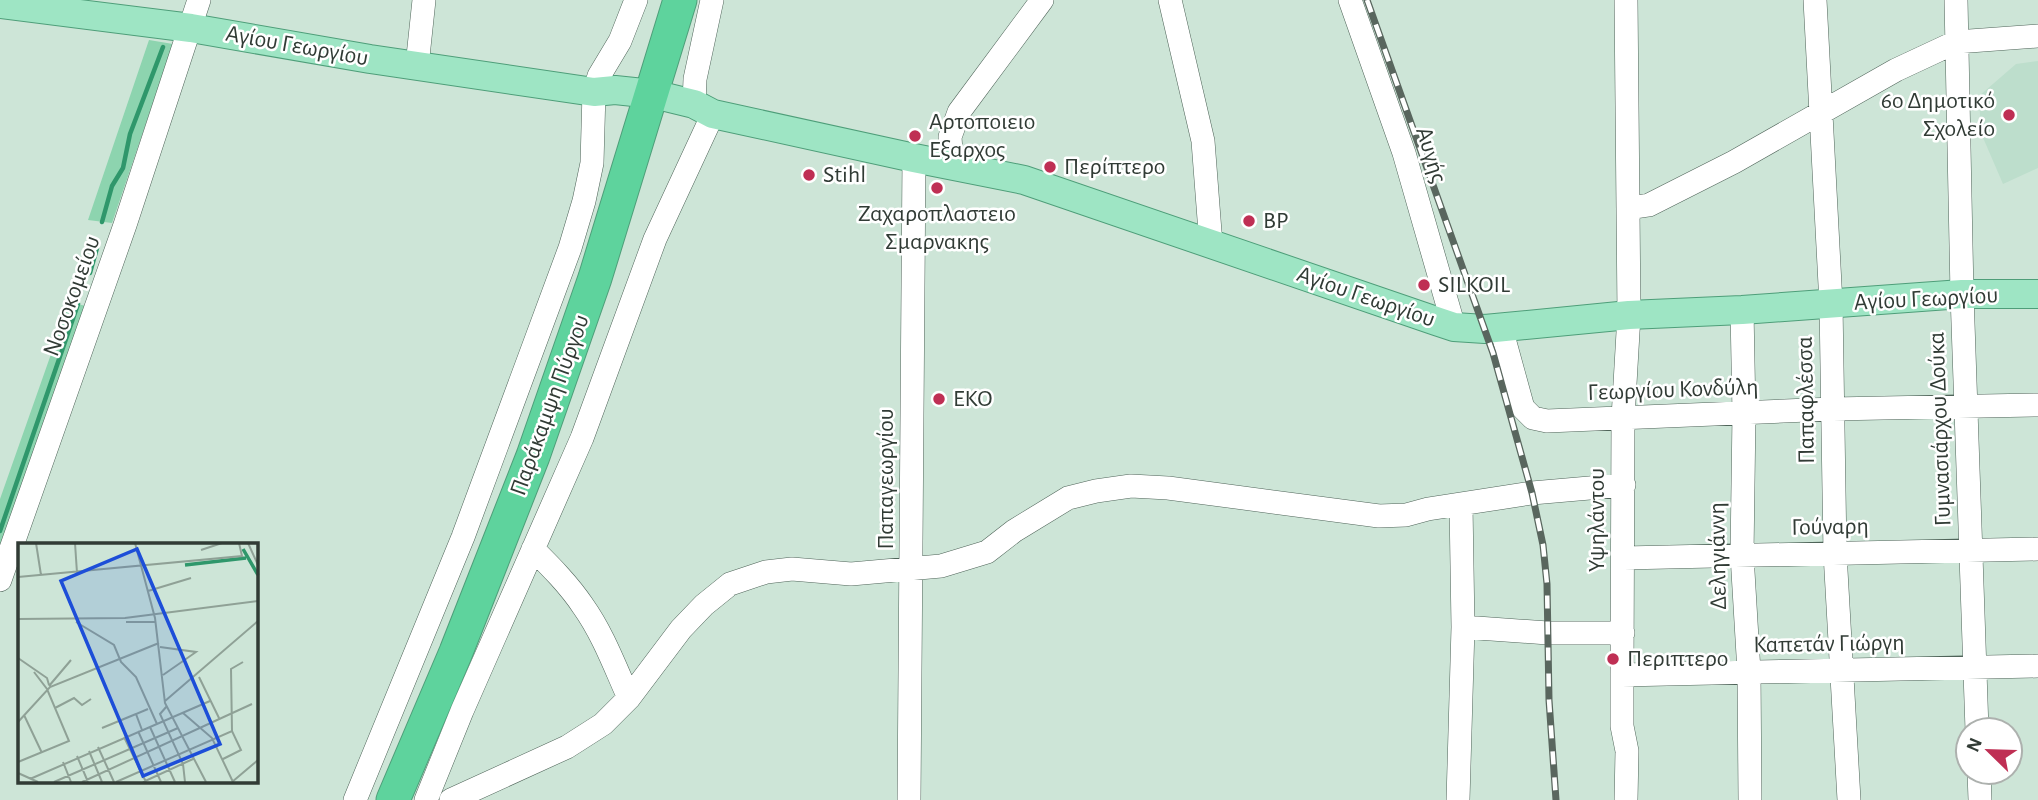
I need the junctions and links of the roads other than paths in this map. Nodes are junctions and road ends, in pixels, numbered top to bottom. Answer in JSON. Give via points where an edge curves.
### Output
{"nodes":[{"id":1,"x":200,"y":0,"type":"edge"},
{"id":2,"x":424,"y":0,"type":"edge"},
{"id":3,"x":636,"y":0,"type":"edge"},
{"id":4,"x":680,"y":0,"type":"edge"},
{"id":5,"x":712,"y":0,"type":"edge"},
{"id":6,"x":1042,"y":0,"type":"edge"},
{"id":7,"x":1171,"y":0,"type":"edge"},
{"id":8,"x":1350,"y":0,"type":"edge"},
{"id":9,"x":1626,"y":0,"type":"edge"},
{"id":10,"x":1815,"y":0,"type":"edge"},
{"id":11,"x":1956,"y":0,"type":"edge"},
{"id":12,"x":0,"y":4,"type":"edge"},
{"id":13,"x":191,"y":28,"type":"junction"},
{"id":14,"x":2038,"y":36,"type":"edge"},
{"id":15,"x":1956,"y":42,"type":"junction"},
{"id":16,"x":417,"y":66,"type":"junction"},
{"id":17,"x":594,"y":92,"type":"junction"},
{"id":18,"x":650,"y":103,"type":"junction"},
{"id":19,"x":704,"y":109,"type":"junction"},
{"id":20,"x":1821,"y":111,"type":"junction"},
{"id":21,"x":914,"y":158,"type":"junction"},
{"id":22,"x":951,"y":165,"type":"junction"},
{"id":23,"x":1629,"y":208,"type":"junction"},
{"id":24,"x":1211,"y":245,"type":"junction"},
{"id":25,"x":1962,"y":294,"type":"junction"},
{"id":26,"x":2038,"y":294,"type":"edge"},
{"id":27,"x":1831,"y":304,"type":"junction"},
{"id":28,"x":1742,"y":310,"type":"junction"},
{"id":29,"x":1629,"y":315,"type":"junction"},
{"id":30,"x":1454,"y":327,"type":"junction"},
{"id":31,"x":1501,"y":328,"type":"junction"},
{"id":32,"x":1966,"y":405,"type":"junction"},
{"id":33,"x":2038,"y":405,"type":"edge"},
{"id":34,"x":1833,"y":409,"type":"junction"},
{"id":35,"x":1744,"y":414,"type":"junction"},
{"id":36,"x":1623,"y":418,"type":"junction"},
{"id":37,"x":1623,"y":485,"type":"junction"},
{"id":38,"x":1461,"y":505,"type":"junction"},
{"id":39,"x":533,"y":549,"type":"junction"},
{"id":40,"x":2038,"y":549,"type":"edge"},
{"id":41,"x":1971,"y":550,"type":"junction"},
{"id":42,"x":1835,"y":553,"type":"junction"},
{"id":43,"x":1742,"y":555,"type":"junction"},
{"id":44,"x":1624,"y":558,"type":"junction"},
{"id":45,"x":912,"y":569,"type":"junction"},
{"id":46,"x":0,"y":580,"type":"edge"},
{"id":47,"x":1463,"y":627,"type":"junction"},
{"id":48,"x":1623,"y":633,"type":"junction"},
{"id":49,"x":2038,"y":666,"type":"edge"},
{"id":50,"x":1975,"y":667,"type":"junction"},
{"id":51,"x":1841,"y":670,"type":"junction"},
{"id":52,"x":1749,"y":672,"type":"junction"},
{"id":53,"x":1622,"y":675,"type":"junction"},
{"id":54,"x":629,"y":698,"type":"junction"},
{"id":55,"x":1977,"y":716,"type":"edge"},
{"id":56,"x":1622,"y":726,"type":"junction"},
{"id":57,"x":355,"y":800,"type":"edge"},
{"id":58,"x":393,"y":800,"type":"edge"},
{"id":59,"x":426,"y":800,"type":"edge"},
{"id":60,"x":451,"y":800,"type":"edge"},
{"id":61,"x":909,"y":800,"type":"edge"},
{"id":62,"x":1458,"y":800,"type":"edge"},
{"id":63,"x":1616,"y":800,"type":"edge"},
{"id":64,"x":1626,"y":800,"type":"edge"},
{"id":65,"x":1750,"y":800,"type":"edge"},
{"id":66,"x":1849,"y":800,"type":"edge"}],
"edges":[{"from":1,"to":13,"type":"street","name":"Νοσοκομείου"},
{"from":2,"to":16,"type":"street"},
{"from":3,"to":17,"type":"street"},
{"from":4,"to":18,"type":"highway","name":"Παράκαμψη Πύργου"},
{"from":5,"to":19,"type":"street","via":[[695,79]]},
{"from":6,"to":22,"type":"street","via":[[959,112],[950,137]]},
{"from":7,"to":24,"type":"street","via":[[1203,141]]},
{"from":8,"to":30,"type":"street","name":"Αυγής","via":[[1404,153]]},
{"from":9,"to":23,"type":"street","name":"Υψηλάντου"},
{"from":10,"to":20,"type":"street","name":"Παπαφλέσσα"},
{"from":11,"to":15,"type":"street","name":"Γυμνασιάρχου Δούκα"},
{"from":12,"to":13,"type":"main road","name":"Αγίου Γεωργίου"},
{"from":13,"to":16,"type":"main road","name":"Αγίου Γεωργίου"},
{"from":13,"to":46,"type":"street","name":"Νοσοκομείου"},
{"from":14,"to":15,"type":"street"},
{"from":15,"to":20,"type":"street"},
{"from":15,"to":25,"type":"street","name":"Γυμνασιάρχου Δούκα"},
{"from":16,"to":17,"type":"main road","name":"Αγίου Γεωργίου"},
{"from":17,"to":18,"type":"main road","name":"Αγίου Γεωργίου","via":[[619,105]]},
{"from":17,"to":57,"type":"street","via":[[592,163],[570,248],[463,537]]},
{"from":18,"to":19,"type":"main road","name":"Αγίου Γεωργίου","via":[[679,118]]},
{"from":18,"to":58,"type":"highway","name":"Παράκαμψη Πύργου","via":[[533,456]]},
{"from":19,"to":21,"type":"main road","name":"Αγίου Γεωργίου"},
{"from":19,"to":39,"type":"street","via":[[582,438]]},
{"from":20,"to":23,"type":"street","via":[[1649,205]]},
{"from":20,"to":27,"type":"street","name":"Παπαφλέσσα"},
{"from":21,"to":22,"type":"main road","name":"Αγίου Γεωργίου"},
{"from":21,"to":45,"type":"street","name":"Παπαγεωργίου"},
{"from":22,"to":24,"type":"main road","name":"Αγίου Γεωργίου","via":[[1024,180]]},
{"from":23,"to":29,"type":"street","name":"Υψηλάντου"},
{"from":24,"to":30,"type":"main road","name":"Αγίου Γεωργίου"},
{"from":25,"to":26,"type":"main road","name":"Αγίου Γεωργίου"},
{"from":25,"to":27,"type":"main road","name":"Αγίου Γεωργίου"},
{"from":25,"to":32,"type":"street","name":"Γυμνασιάρχου Δούκα"},
{"from":27,"to":28,"type":"main road","name":"Αγίου Γεωργίου"},
{"from":27,"to":34,"type":"street","name":"Παπαφλέσσα"},
{"from":28,"to":29,"type":"main road","name":"Αγίου Γεωργίου"},
{"from":28,"to":35,"type":"street","name":"Δεληγιάννη"},
{"from":29,"to":31,"type":"main road","name":"Αγίου Γεωργίου"},
{"from":29,"to":36,"type":"street","name":"Υψηλάντου"},
{"from":30,"to":31,"type":"main road","name":"Αγίου Γεωργίου"},
{"from":31,"to":36,"type":"street","name":"Γεωργίου Κονδύλη","via":[[1523,408],[1533,418]]},
{"from":32,"to":33,"type":"street","name":"Γεωργίου Κονδύλη"},
{"from":32,"to":34,"type":"street","name":"Γεωργίου Κονδύλη"},
{"from":32,"to":41,"type":"street","name":"Γυμνασιάρχου Δούκα"},
{"from":34,"to":35,"type":"street","name":"Γεωργίου Κονδύλη"},
{"from":34,"to":42,"type":"street","name":"Παπαφλέσσα"},
{"from":35,"to":36,"type":"street","name":"Γεωργίου Κονδύλη"},
{"from":35,"to":43,"type":"street","name":"Δεληγιάννη"},
{"from":36,"to":37,"type":"street","name":"Υψηλάντου"},
{"from":37,"to":38,"type":"street"},
{"from":37,"to":44,"type":"street","name":"Υψηλάντου"},
{"from":38,"to":45,"type":"street","via":[[1379,516],[1131,486],[1068,498],[987,552]]},
{"from":38,"to":47,"type":"street"},
{"from":39,"to":54,"type":"street","via":[[584,606]]},
{"from":39,"to":59,"type":"street"},
{"from":40,"to":41,"type":"street","name":"Γούναρη"},
{"from":41,"to":42,"type":"street","name":"Γούναρη"},
{"from":41,"to":50,"type":"street","name":"Γυμνασιάρχου Δούκα"},
{"from":42,"to":43,"type":"street","name":"Γούναρη"},
{"from":42,"to":51,"type":"street","name":"Παπαφλέσσα"},
{"from":43,"to":44,"type":"street","name":"Γούναρη"},
{"from":43,"to":52,"type":"street","name":"Δεληγιάννη"},
{"from":44,"to":48,"type":"street","name":"Υψηλάντου"},
{"from":45,"to":54,"type":"street","via":[[850,574],[792,569],[730,584],[681,629]]},
{"from":45,"to":61,"type":"street","name":"Παπαγεωργίου"},
{"from":47,"to":48,"type":"street"},
{"from":47,"to":62,"type":"street"},
{"from":48,"to":53,"type":"street","name":"Υψηλάντου"},
{"from":49,"to":50,"type":"street","name":"Καπετάν Γιώργη"},
{"from":50,"to":51,"type":"street","name":"Καπετάν Γιώργη"},
{"from":50,"to":55,"type":"street","name":"Γυμνασιάρχου Δούκα"},
{"from":51,"to":52,"type":"street","name":"Καπετάν Γιώργη"},
{"from":51,"to":66,"type":"street","name":"Παπαφλέσσα"},
{"from":52,"to":53,"type":"street","name":"Καπετάν Γιώργη"},
{"from":52,"to":65,"type":"street","name":"Δεληγιάννη"},
{"from":53,"to":56,"type":"street","name":"Υψηλάντου"},
{"from":54,"to":60,"type":"street","via":[[603,724],[567,747]]},
{"from":56,"to":63,"type":"street","name":"Υψηλάντου"},
{"from":56,"to":64,"type":"street","name":"Υψηλάντου","via":[[1627,751]]}]}
